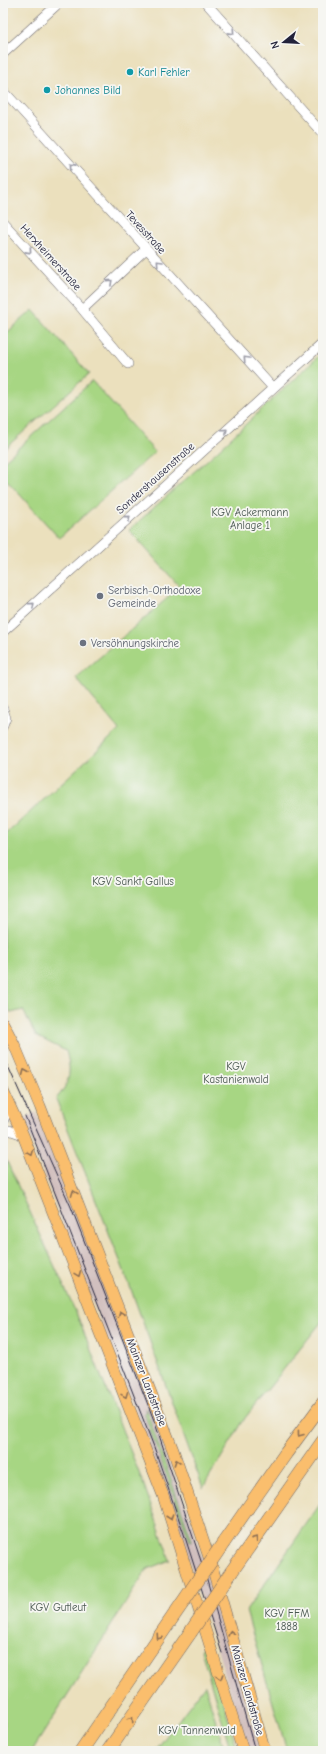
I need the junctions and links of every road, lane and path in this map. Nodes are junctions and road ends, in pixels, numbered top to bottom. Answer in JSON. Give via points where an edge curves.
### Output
{"nodes":[{"id":1,"x":60,"y":3,"type":"edge"},
{"id":2,"x":206,"y":3,"type":"edge"},
{"id":3,"x":3,"y":54,"type":"edge"},
{"id":4,"x":3,"y":90,"type":"edge"},
{"id":5,"x":323,"y":134,"type":"edge"},
{"id":6,"x":3,"y":222,"type":"edge"},
{"id":7,"x":146,"y":249,"type":"junction"},
{"id":8,"x":82,"y":309,"type":"junction"},
{"id":9,"x":323,"y":343,"type":"edge"},
{"id":10,"x":128,"y":364,"type":"dead end"},
{"id":11,"x":273,"y":388,"type":"junction"},
{"id":12,"x":3,"y":632,"type":"edge"},
{"id":13,"x":3,"y":709,"type":"edge"},
{"id":14,"x":3,"y":726,"type":"edge"},
{"id":15,"x":3,"y":1023,"type":"edge"},
{"id":16,"x":3,"y":1091,"type":"edge"},
{"id":17,"x":10,"y":1104,"type":"junction"},
{"id":18,"x":3,"y":1122,"type":"edge"},
{"id":19,"x":3,"y":1130,"type":"edge"},
{"id":20,"x":23,"y":1134,"type":"junction"},
{"id":21,"x":323,"y":1403,"type":"edge"},
{"id":22,"x":323,"y":1441,"type":"edge"},
{"id":23,"x":81,"y":1751,"type":"edge"},
{"id":24,"x":108,"y":1751,"type":"edge"},
{"id":25,"x":243,"y":1751,"type":"edge"},
{"id":26,"x":265,"y":1751,"type":"edge"}],
"edges":[{"from":1,"to":3,"type":"street"},
{"from":2,"to":5,"type":"street","one_way":true},
{"from":7,"to":4,"type":"street","name":"Tevesstraße","one_way":true},
{"from":6,"to":8,"type":"street","name":"Herxheimerstraße","one_way":true},
{"from":8,"to":7,"type":"street","name":"Herxheimerstraße","one_way":true},
{"from":11,"to":7,"type":"street","name":"Tevesstraße","one_way":true},
{"from":8,"to":10,"type":"street","name":"Herxheimerstraße"},
{"from":9,"to":11,"type":"street","name":"Sondershausenstraße"},
{"from":12,"to":11,"type":"street","name":"Sondershausenstraße","one_way":true},
{"from":13,"to":14,"type":"street","via":[[6,718]]},
{"from":26,"to":15,"type":"main road","name":"Mainzer Landstraße","one_way":true,"via":[[211,1563],[173,1450],[42,1111]]},
{"from":16,"to":17,"type":"main road","name":"Mainzer Landstraße"},
{"from":17,"to":18,"type":"street"},
{"from":17,"to":20,"type":"main road","name":"Mainzer Landstraße"},
{"from":19,"to":20,"type":"street"},
{"from":20,"to":25,"type":"main road","name":"Mainzer Landstraße","one_way":true,"via":[[163,1495]]},
{"from":21,"to":23,"type":"highway","one_way":true,"bridge":true},
{"from":24,"to":22,"type":"highway","one_way":true,"bridge":true}]}
